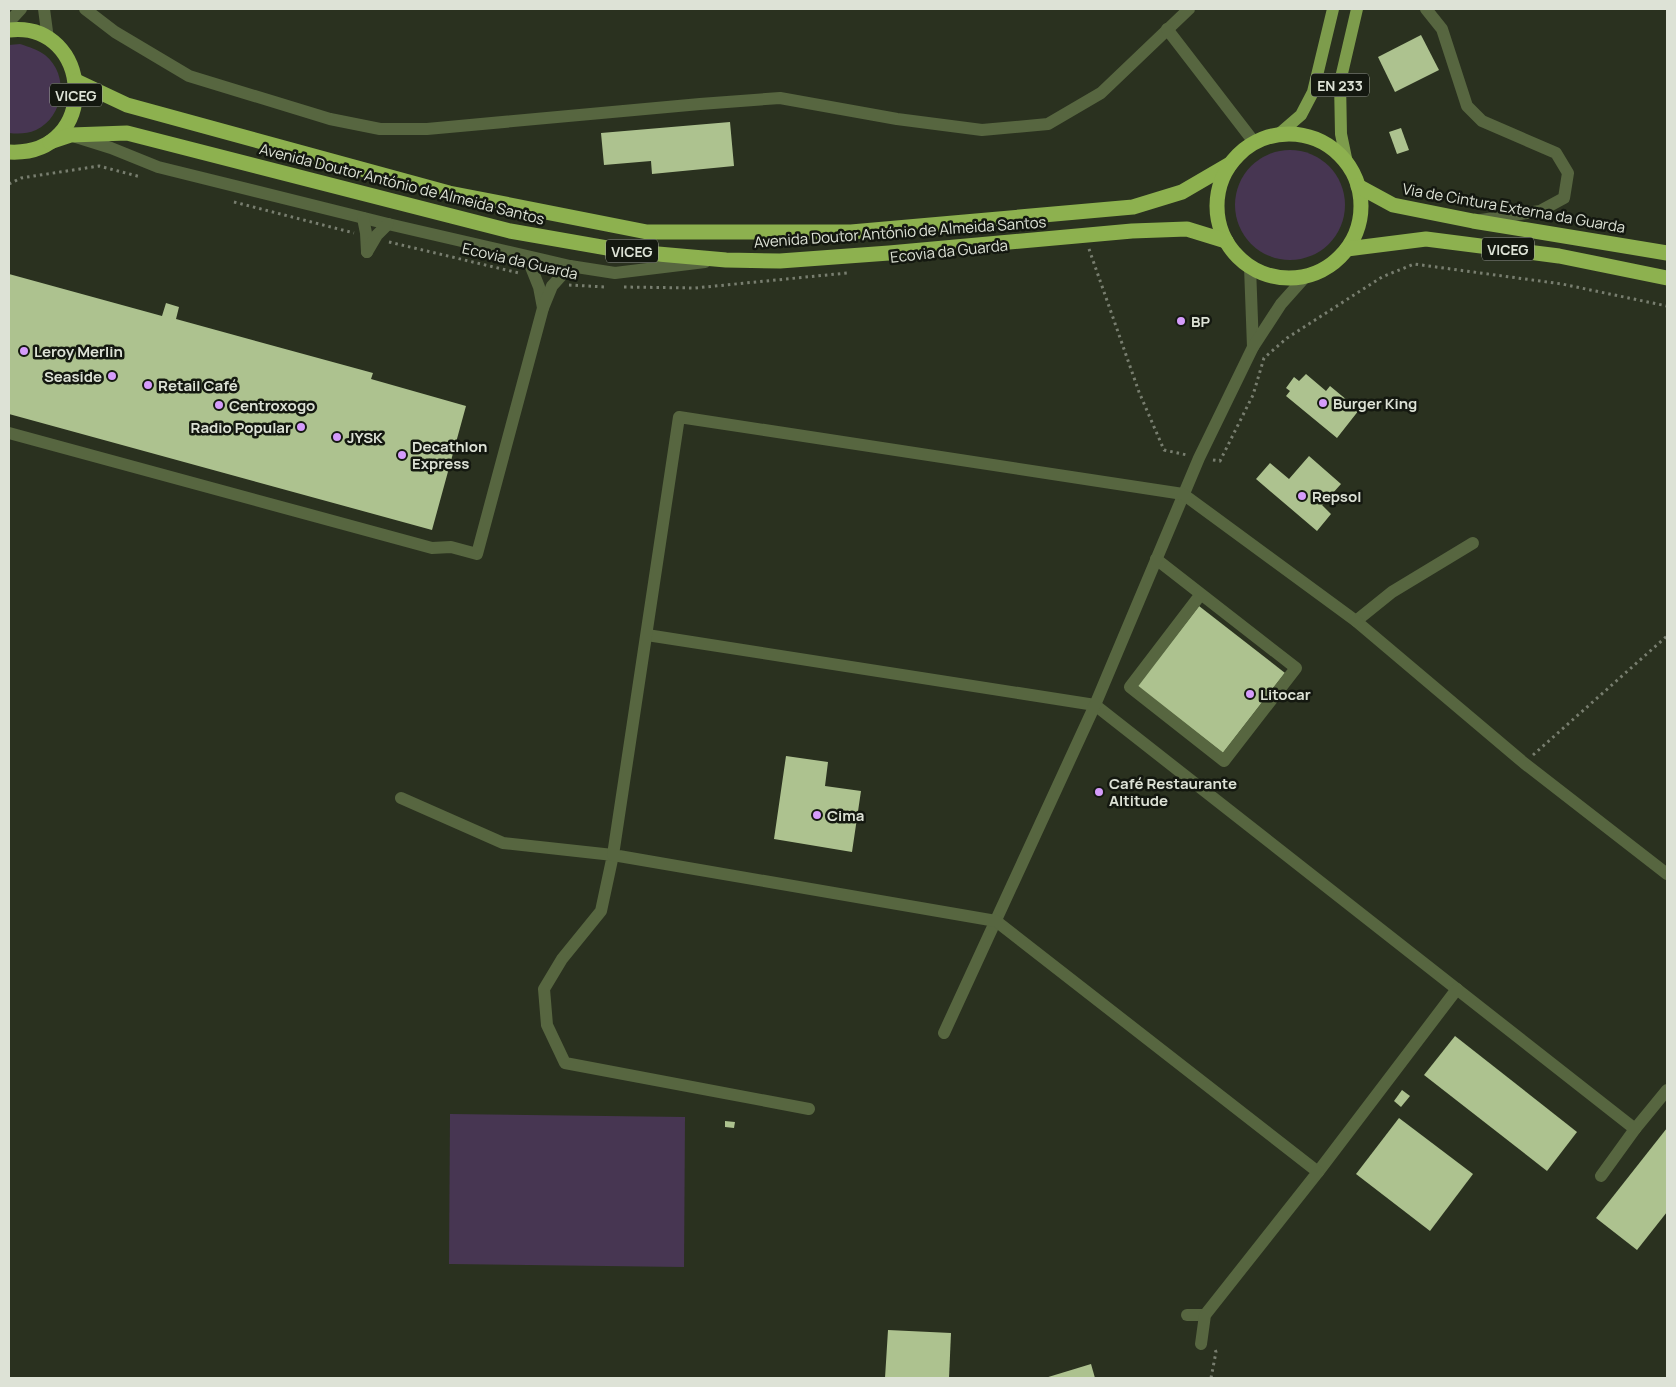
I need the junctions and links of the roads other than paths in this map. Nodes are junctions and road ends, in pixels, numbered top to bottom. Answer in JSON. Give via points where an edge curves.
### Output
{"nodes":[{"id":1,"x":21,"y":9,"type":"edge"},
{"id":2,"x":44,"y":9,"type":"edge"},
{"id":3,"x":85,"y":9,"type":"edge"},
{"id":4,"x":1189,"y":9,"type":"edge"},
{"id":5,"x":1333,"y":9,"type":"edge"},
{"id":6,"x":1357,"y":9,"type":"edge"},
{"id":7,"x":1426,"y":9,"type":"edge"},
{"id":8,"x":9,"y":22,"type":"edge"},
{"id":9,"x":9,"y":30,"type":"edge"},
{"id":10,"x":1167,"y":30,"type":"junction"},
{"id":11,"x":48,"y":39,"type":"junction"},
{"id":12,"x":76,"y":81,"type":"junction"},
{"id":13,"x":1279,"y":134,"type":"junction"},
{"id":14,"x":71,"y":135,"type":"junction"},
{"id":15,"x":50,"y":142,"type":"junction"},
{"id":16,"x":1254,"y":142,"type":"junction"},
{"id":17,"x":12,"y":154,"type":"edge"},
{"id":18,"x":1347,"y":163,"type":"junction"},
{"id":19,"x":1230,"y":164,"type":"junction"},
{"id":20,"x":1358,"y":186,"type":"junction"},
{"id":21,"x":362,"y":218,"type":"junction"},
{"id":22,"x":1473,"y":221,"type":"junction"},
{"id":23,"x":388,"y":224,"type":"junction"},
{"id":24,"x":371,"y":237,"type":"junction"},
{"id":25,"x":1226,"y":241,"type":"junction"},
{"id":26,"x":1347,"y":248,"type":"junction"},
{"id":27,"x":368,"y":252,"type":"dead end"},
{"id":28,"x":1667,"y":253,"type":"edge"},
{"id":29,"x":526,"y":257,"type":"junction"},
{"id":30,"x":726,"y":260,"type":"junction"},
{"id":31,"x":570,"y":266,"type":"junction"},
{"id":32,"x":1250,"y":267,"type":"junction"},
{"id":33,"x":1306,"y":276,"type":"junction"},
{"id":34,"x":1667,"y":278,"type":"edge"},
{"id":35,"x":543,"y":308,"type":"junction"},
{"id":36,"x":1253,"y":347,"type":"junction"},
{"id":37,"x":9,"y":433,"type":"edge"},
{"id":38,"x":1184,"y":494,"type":"junction"},
{"id":39,"x":1473,"y":543,"type":"dead end"},
{"id":40,"x":1156,"y":559,"type":"junction"},
{"id":41,"x":1202,"y":594,"type":"junction"},
{"id":42,"x":1356,"y":622,"type":"junction"},
{"id":43,"x":647,"y":635,"type":"junction"},
{"id":44,"x":1095,"y":705,"type":"junction"},
{"id":45,"x":401,"y":798,"type":"dead end"},
{"id":46,"x":613,"y":856,"type":"junction"},
{"id":47,"x":1667,"y":874,"type":"edge"},
{"id":48,"x":996,"y":921,"type":"junction"},
{"id":49,"x":1457,"y":990,"type":"junction"},
{"id":50,"x":944,"y":1033,"type":"dead end"},
{"id":51,"x":1667,"y":1090,"type":"edge"},
{"id":52,"x":809,"y":1109,"type":"dead end"},
{"id":53,"x":1635,"y":1130,"type":"junction"},
{"id":54,"x":1318,"y":1172,"type":"junction"},
{"id":55,"x":1601,"y":1176,"type":"dead end"},
{"id":56,"x":1187,"y":1315,"type":"dead end"},
{"id":57,"x":1206,"y":1315,"type":"junction"},
{"id":58,"x":1201,"y":1344,"type":"dead end"}],
"edges":[{"from":1,"to":8,"type":"street"},
{"from":2,"to":11,"type":"street"},
{"from":3,"to":10,"type":"street","via":[[115,32],[189,76],[330,119],[380,129],[427,129],[780,98],[982,130],[1048,124],[1101,93]]},
{"from":4,"to":10,"type":"street"},
{"from":5,"to":13,"type":"main road","number":"EN 233","via":[[1314,92],[1301,115]]},
{"from":6,"to":18,"type":"main road","number":"EN 233","via":[[1340,82],[1341,134]]},
{"from":7,"to":22,"type":"street","via":[[1442,29],[1467,106],[1482,121],[1556,153],[1568,173],[1564,198],[1540,211]]},
{"from":9,"to":11,"type":"highway","name":"Avenida Doutor António de Almeida Santos","number":"VICEG","via":[[33,32]]},
{"from":10,"to":16,"type":"street"},
{"from":11,"to":12,"type":"highway","name":"Avenida Doutor António de Almeida Santos","number":"VICEG","via":[[61,50]]},
{"from":12,"to":15,"type":"highway","name":"Avenida Doutor António de Almeida Santos","number":"VICEG","via":[[72,115]]},
{"from":12,"to":19,"type":"highway","name":"Avenida Doutor António de Almeida Santos","number":"VICEG","via":[[127,105],[449,193],[647,232],[851,232],[1133,207],[1182,192]]},
{"from":13,"to":16,"type":"highway"},
{"from":13,"to":18,"type":"highway","via":[[1317,139],[1334,149]]},
{"from":14,"to":15,"type":"highway","name":"Avenida Doutor António de Almeida Santos","number":"VICEG"},
{"from":14,"to":21,"type":"street","via":[[158,167]]},
{"from":14,"to":30,"type":"highway","name":"Avenida Doutor António de Almeida Santos","number":"VICEG","via":[[127,133],[510,231],[624,251]]},
{"from":15,"to":17,"type":"highway","name":"Avenida Doutor António de Almeida Santos","number":"VICEG"},
{"from":16,"to":19,"type":"highway"},
{"from":18,"to":20,"type":"highway"},
{"from":19,"to":25,"type":"highway","via":[[1220,182],[1216,202],[1218,222]]},
{"from":20,"to":22,"type":"highway","name":"Via de Cintura Externa da Guarda","number":"VICEG","via":[[1393,205]]},
{"from":20,"to":26,"type":"highway","via":[[1361,207],[1357,229]]},
{"from":21,"to":23,"type":"street"},
{"from":21,"to":24,"type":"street"},
{"from":22,"to":28,"type":"highway","name":"Via de Cintura Externa da Guarda","number":"VICEG"},
{"from":23,"to":24,"type":"street"},
{"from":23,"to":29,"type":"street"},
{"from":24,"to":27,"type":"street"},
{"from":25,"to":30,"type":"highway","name":"Avenida Doutor António de Almeida Santos","number":"VICEG","via":[[1187,229],[1132,230],[889,254],[780,261]]},
{"from":25,"to":32,"type":"highway","via":[[1236,256]]},
{"from":26,"to":33,"type":"highway","via":[[1336,261]]},
{"from":26,"to":34,"type":"highway","number":"VICEG","via":[[1426,240],[1559,256]]},
{"from":29,"to":31,"type":"street"},
{"from":29,"to":35,"type":"street","via":[[540,288]]},
{"from":30,"to":31,"type":"street","via":[[615,273]]},
{"from":31,"to":35,"type":"street","via":[[552,286]]},
{"from":32,"to":33,"type":"highway","via":[[1268,275]]},
{"from":32,"to":36,"type":"street"},
{"from":33,"to":36,"type":"street","via":[[1281,304]]},
{"from":35,"to":37,"type":"street","via":[[477,554],[451,547],[432,548]]},
{"from":36,"to":38,"type":"street"},
{"from":38,"to":40,"type":"street"},
{"from":38,"to":42,"type":"street"},
{"from":38,"to":43,"type":"street","via":[[679,417]]},
{"from":39,"to":42,"type":"street","via":[[1392,592]]},
{"from":40,"to":41,"type":"street"},
{"from":40,"to":44,"type":"street"},
{"from":41,"to":41,"type":"street","via":[[1296,668],[1224,761],[1130,687]]},
{"from":42,"to":47,"type":"street","via":[[1524,763]]},
{"from":43,"to":44,"type":"street"},
{"from":43,"to":46,"type":"street"},
{"from":44,"to":48,"type":"street"},
{"from":44,"to":49,"type":"street"},
{"from":45,"to":46,"type":"street","via":[[503,843]]},
{"from":46,"to":48,"type":"street"},
{"from":46,"to":52,"type":"street","via":[[601,911],[562,959],[544,989],[547,1025],[565,1063]]},
{"from":48,"to":50,"type":"street"},
{"from":48,"to":54,"type":"street"},
{"from":49,"to":53,"type":"street"},
{"from":49,"to":54,"type":"street"},
{"from":51,"to":53,"type":"street"},
{"from":53,"to":55,"type":"street"},
{"from":54,"to":57,"type":"street"},
{"from":56,"to":57,"type":"street"},
{"from":57,"to":58,"type":"street"}]}
